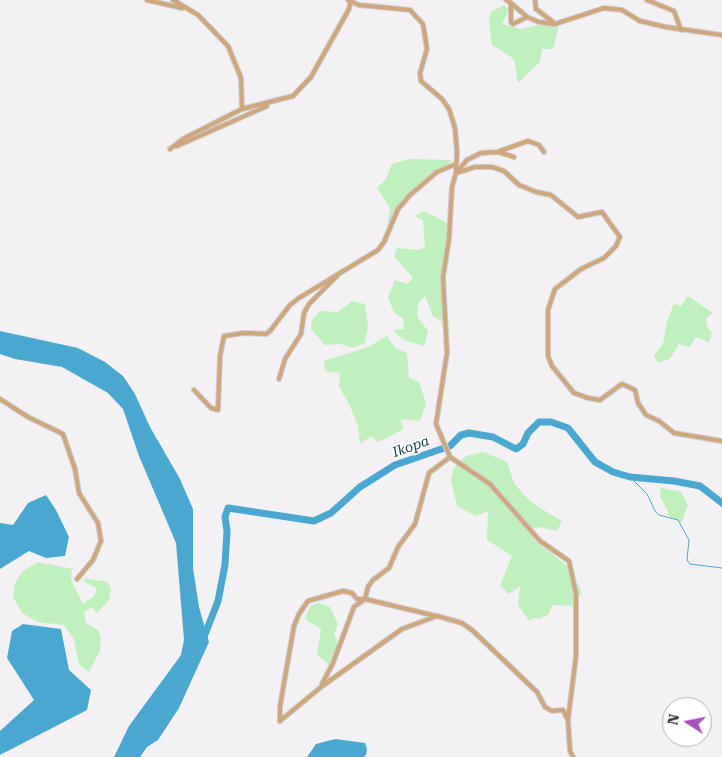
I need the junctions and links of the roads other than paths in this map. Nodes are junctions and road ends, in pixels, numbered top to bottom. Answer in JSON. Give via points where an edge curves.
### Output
{"nodes":[{"id":1,"x":147,"y":0,"type":"edge"},
{"id":2,"x":173,"y":0,"type":"edge"},
{"id":3,"x":350,"y":0,"type":"edge"},
{"id":4,"x":506,"y":0,"type":"edge"},
{"id":5,"x":535,"y":0,"type":"edge"},
{"id":6,"x":647,"y":0,"type":"edge"},
{"id":7,"x":511,"y":4,"type":"junction"},
{"id":8,"x":189,"y":10,"type":"junction"},
{"id":9,"x":527,"y":17,"type":"junction"},
{"id":10,"x":555,"y":24,"type":"junction"},
{"id":11,"x":681,"y":30,"type":"junction"},
{"id":12,"x":722,"y":35,"type":"edge"},
{"id":13,"x":276,"y":102,"type":"junction"},
{"id":14,"x":242,"y":109,"type":"junction"},
{"id":15,"x":498,"y":152,"type":"junction"},
{"id":16,"x":544,"y":152,"type":"dead end"},
{"id":17,"x":514,"y":157,"type":"dead end"},
{"id":18,"x":456,"y":164,"type":"junction"},
{"id":19,"x":456,"y":173,"type":"junction"},
{"id":20,"x":340,"y":273,"type":"junction"},
{"id":21,"x":279,"y":380,"type":"dead end"},
{"id":22,"x":194,"y":390,"type":"dead end"},
{"id":23,"x":0,"y":399,"type":"edge"},
{"id":24,"x":722,"y":441,"type":"edge"},
{"id":25,"x":450,"y":457,"type":"junction"},
{"id":26,"x":77,"y":579,"type":"dead end"},
{"id":27,"x":365,"y":599,"type":"junction"},
{"id":28,"x":437,"y":616,"type":"junction"},
{"id":29,"x":322,"y":686,"type":"junction"},
{"id":30,"x":568,"y":720,"type":"junction"},
{"id":31,"x":573,"y":757,"type":"edge"}],
"edges":[{"from":1,"to":8,"type":"street"},
{"from":2,"to":8,"type":"street"},
{"from":3,"to":13,"type":"street","via":[[349,9],[311,77],[292,96]]},
{"from":3,"to":18,"type":"street","via":[[359,5],[410,10],[423,24],[427,50],[420,73],[421,81],[449,109],[455,128]]},
{"from":4,"to":7,"type":"street"},
{"from":5,"to":10,"type":"street","via":[[536,9]]},
{"from":6,"to":11,"type":"street","via":[[674,10]]},
{"from":7,"to":9,"type":"street"},
{"from":7,"to":9,"type":"street","via":[[513,24]]},
{"from":8,"to":14,"type":"street","via":[[228,46],[241,78]]},
{"from":9,"to":10,"type":"street"},
{"from":10,"to":11,"type":"street","via":[[604,8],[622,10],[640,20]]},
{"from":11,"to":12,"type":"street"},
{"from":13,"to":14,"type":"street"},
{"from":13,"to":14,"type":"street","via":[[170,149]]},
{"from":15,"to":16,"type":"street","via":[[528,141],[539,145]]},
{"from":15,"to":17,"type":"street"},
{"from":15,"to":19,"type":"street","via":[[474,156]]},
{"from":18,"to":19,"type":"street"},
{"from":18,"to":20,"type":"street","via":[[445,167],[410,195],[398,209],[378,250]]},
{"from":19,"to":24,"type":"street","via":[[475,167],[492,167],[504,171],[519,185],[552,195],[578,217],[602,212],[620,238],[604,258],[581,269],[555,289],[548,310],[548,356],[552,366],[574,393],[600,400],[622,384],[635,390],[646,415],[674,433]]},
{"from":19,"to":25,"type":"street","via":[[443,277],[447,353],[436,424]]},
{"from":20,"to":21,"type":"street","via":[[309,304],[304,313],[301,334],[285,360]]},
{"from":20,"to":22,"type":"street","via":[[290,305],[266,334],[224,336],[218,410],[211,408]]},
{"from":23,"to":26,"type":"street","via":[[62,434],[75,469],[79,493],[98,523],[101,541],[93,560]]},
{"from":25,"to":27,"type":"street","via":[[429,473],[415,524],[398,546],[389,568],[373,580]]},
{"from":25,"to":30,"type":"street","via":[[490,484],[540,540],[569,561],[576,594],[576,640]]},
{"from":27,"to":28,"type":"street"},
{"from":27,"to":29,"type":"street","via":[[354,606]]},
{"from":27,"to":29,"type":"street","via":[[357,599],[343,590],[308,601],[294,626],[280,721]]},
{"from":28,"to":29,"type":"street","via":[[402,629]]},
{"from":28,"to":30,"type":"street","via":[[462,623],[472,630],[537,692],[545,707],[552,711],[563,710]]},
{"from":30,"to":31,"type":"street"}]}
